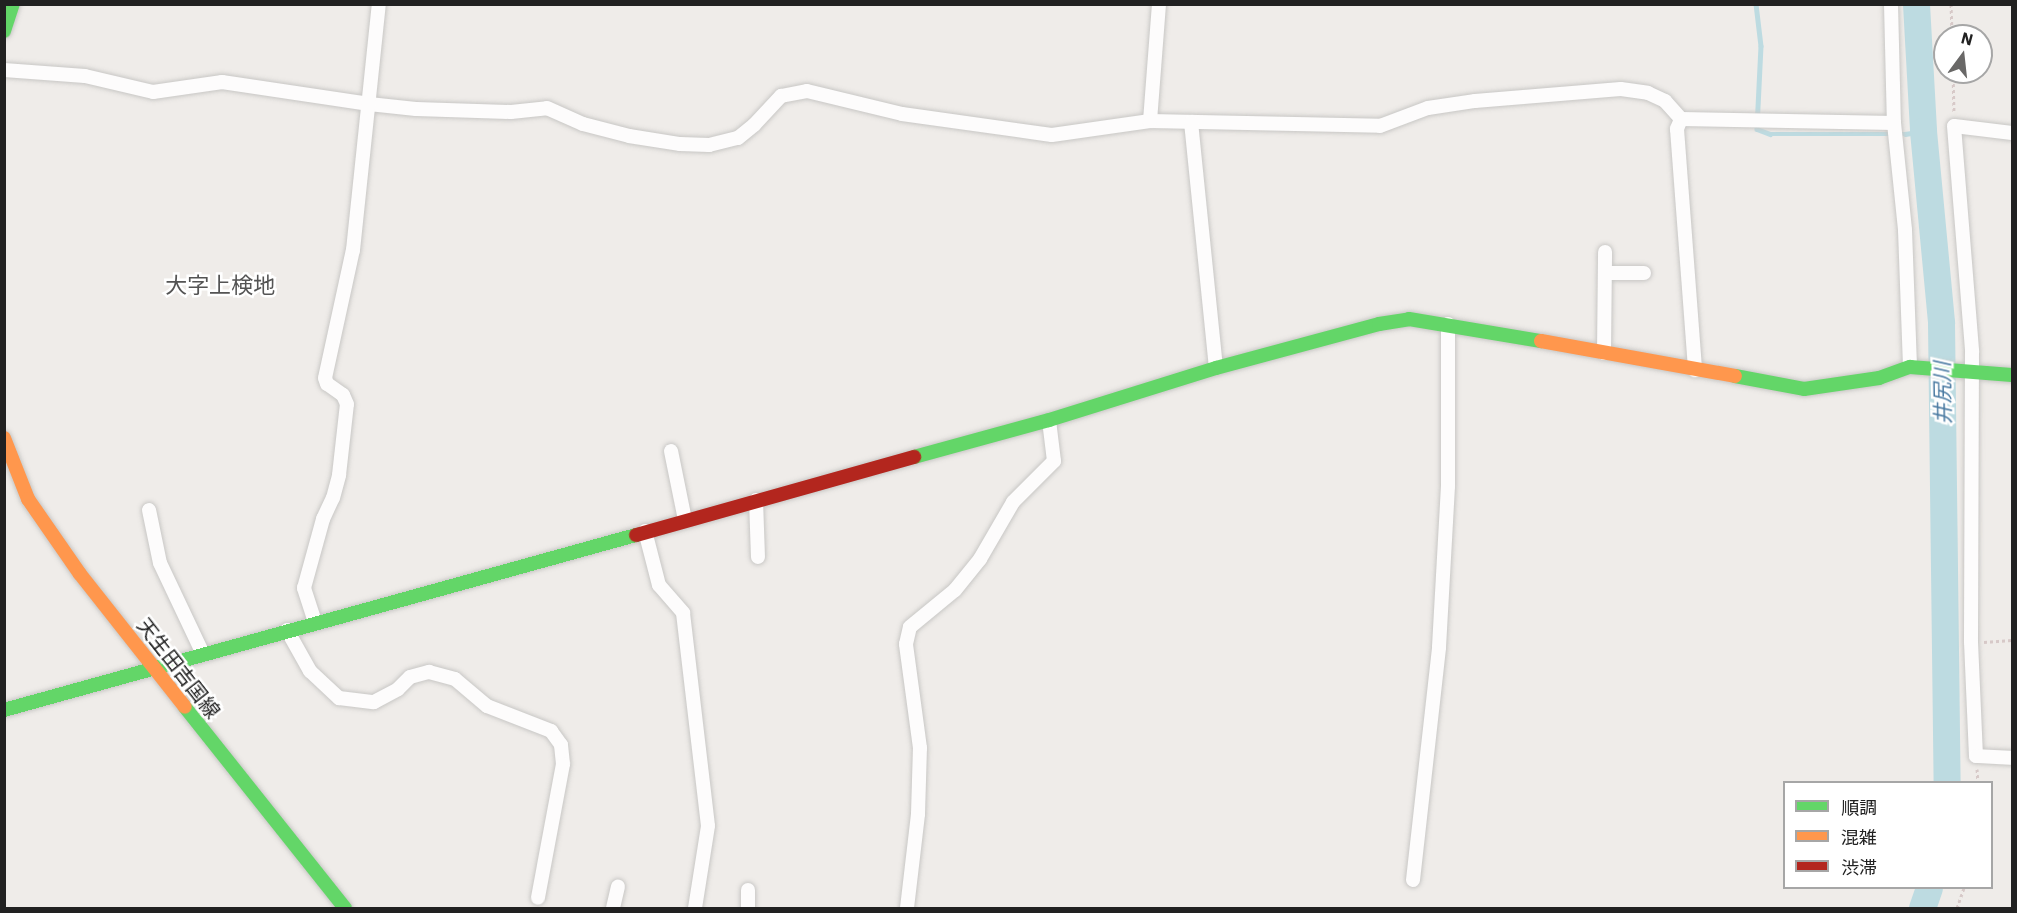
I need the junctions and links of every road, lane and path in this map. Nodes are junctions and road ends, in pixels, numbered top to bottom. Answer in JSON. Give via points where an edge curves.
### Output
{"nodes":[{"id":1,"x":12,"y":4,"type":"edge"},
{"id":2,"x":379,"y":4,"type":"edge"},
{"id":3,"x":1159,"y":4,"type":"edge"},
{"id":4,"x":1891,"y":4,"type":"edge"},
{"id":5,"x":1951,"y":4,"type":"edge"},
{"id":6,"x":1952,"y":24,"type":"edge"},
{"id":7,"x":4,"y":31,"type":"edge"},
{"id":8,"x":4,"y":70,"type":"edge"},
{"id":9,"x":1953,"y":84,"type":"edge"},
{"id":10,"x":369,"y":104,"type":"junction"},
{"id":11,"x":1681,"y":119,"type":"junction"},
{"id":12,"x":1150,"y":121,"type":"junction"},
{"id":13,"x":1191,"y":122,"type":"junction"},
{"id":14,"x":1894,"y":123,"type":"junction"},
{"id":15,"x":1954,"y":126,"type":"junction"},
{"id":16,"x":2013,"y":133,"type":"edge"},
{"id":17,"x":1605,"y":252,"type":"dead end"},
{"id":18,"x":1605,"y":273,"type":"junction"},
{"id":19,"x":1644,"y":273,"type":"dead end"},
{"id":20,"x":1448,"y":324,"type":"junction"},
{"id":21,"x":1604,"y":353,"type":"junction"},
{"id":22,"x":1216,"y":368,"type":"junction"},
{"id":23,"x":1915,"y":368,"type":"junction"},
{"id":24,"x":1695,"y":370,"type":"junction"},
{"id":25,"x":1968,"y":372,"type":"junction"},
{"id":26,"x":2013,"y":375,"type":"edge"},
{"id":27,"x":1049,"y":420,"type":"junction"},
{"id":28,"x":4,"y":438,"type":"edge"},
{"id":29,"x":671,"y":451,"type":"dead end"},
{"id":30,"x":8,"y":464,"type":"edge"},
{"id":31,"x":756,"y":500,"type":"junction"},
{"id":32,"x":149,"y":510,"type":"dead end"},
{"id":33,"x":686,"y":520,"type":"junction"},
{"id":34,"x":645,"y":531,"type":"junction"},
{"id":35,"x":758,"y":557,"type":"dead end"},
{"id":36,"x":315,"y":622,"type":"junction"},
{"id":37,"x":287,"y":630,"type":"junction"},
{"id":38,"x":2013,"y":640,"type":"edge"},
{"id":39,"x":1971,"y":642,"type":"junction"},
{"id":40,"x":203,"y":654,"type":"junction"},
{"id":41,"x":156,"y":667,"type":"junction"},
{"id":42,"x":4,"y":710,"type":"edge"},
{"id":43,"x":2013,"y":758,"type":"edge"},
{"id":44,"x":1413,"y":880,"type":"dead end"},
{"id":45,"x":618,"y":887,"type":"dead end"},
{"id":46,"x":1964,"y":889,"type":"edge"},
{"id":47,"x":748,"y":890,"type":"dead end"},
{"id":48,"x":538,"y":898,"type":"dead end"},
{"id":49,"x":345,"y":909,"type":"edge"},
{"id":50,"x":613,"y":909,"type":"edge"},
{"id":51,"x":695,"y":909,"type":"edge"},
{"id":52,"x":748,"y":909,"type":"edge"},
{"id":53,"x":907,"y":909,"type":"edge"},
{"id":54,"x":1957,"y":909,"type":"edge"}],
"edges":[{"from":1,"to":7,"type":"street"},
{"from":2,"to":10,"type":"street"},
{"from":3,"to":12,"type":"street"},
{"from":4,"to":14,"type":"street"},
{"from":5,"to":6,"type":"path"},
{"from":8,"to":10,"type":"street","via":[[85,76],[153,92],[222,82]]},
{"from":9,"to":15,"type":"path"},
{"from":10,"to":12,"type":"street","via":[[475,112],[547,108],[584,124],[629,136],[709,145],[738,138],[781,96],[799,92],[924,117],[1052,135]]},
{"from":10,"to":36,"type":"street","via":[[353,250],[325,378],[347,404],[336,487],[304,588]]},
{"from":11,"to":13,"type":"street","via":[[1665,101],[1621,89],[1428,108],[1380,126]]},
{"from":11,"to":14,"type":"street"},
{"from":11,"to":24,"type":"street","via":[[1677,129]]},
{"from":12,"to":13,"type":"street"},
{"from":13,"to":22,"type":"street"},
{"from":14,"to":23,"type":"street"},
{"from":15,"to":16,"type":"street"},
{"from":15,"to":25,"type":"street","via":[[1968,291]]},
{"from":17,"to":18,"type":"street"},
{"from":18,"to":19,"type":"street"},
{"from":18,"to":21,"type":"street"},
{"from":20,"to":21,"type":"street"},
{"from":20,"to":22,"type":"street","via":[[1409,319],[1379,324]]},
{"from":20,"to":44,"type":"street","via":[[1448,486],[1439,647]]},
{"from":21,"to":24,"type":"street"},
{"from":22,"to":27,"type":"street"},
{"from":23,"to":24,"type":"street","via":[[1879,378],[1804,389]]},
{"from":23,"to":25,"type":"street"},
{"from":25,"to":26,"type":"street"},
{"from":25,"to":39,"type":"street"},
{"from":27,"to":31,"type":"street"},
{"from":27,"to":53,"type":"street","via":[[1054,461],[1013,502],[980,559],[955,590],[910,627],[906,644],[920,748],[918,814]]},
{"from":28,"to":30,"type":"street","name":"天生田吉国線"},
{"from":29,"to":33,"type":"street"},
{"from":30,"to":41,"type":"street","name":"天生田吉国線","via":[[59,545]]},
{"from":31,"to":33,"type":"street"},
{"from":31,"to":35,"type":"street"},
{"from":32,"to":40,"type":"street","via":[[160,563]]},
{"from":33,"to":34,"type":"street"},
{"from":34,"to":36,"type":"street"},
{"from":34,"to":51,"type":"street","via":[[659,585],[683,613],[708,826]]},
{"from":36,"to":37,"type":"street"},
{"from":37,"to":40,"type":"street"},
{"from":37,"to":48,"type":"street","via":[[310,671],[339,698],[374,702],[410,677],[429,672],[455,679],[487,706],[551,731],[561,745],[563,764]]},
{"from":38,"to":39,"type":"path"},
{"from":39,"to":43,"type":"street","via":[[1976,756]]},
{"from":40,"to":41,"type":"street"},
{"from":41,"to":42,"type":"street"},
{"from":41,"to":49,"type":"street","name":"天生田吉国線"},
{"from":45,"to":50,"type":"street"},
{"from":46,"to":54,"type":"path"},
{"from":47,"to":52,"type":"street"}]}
